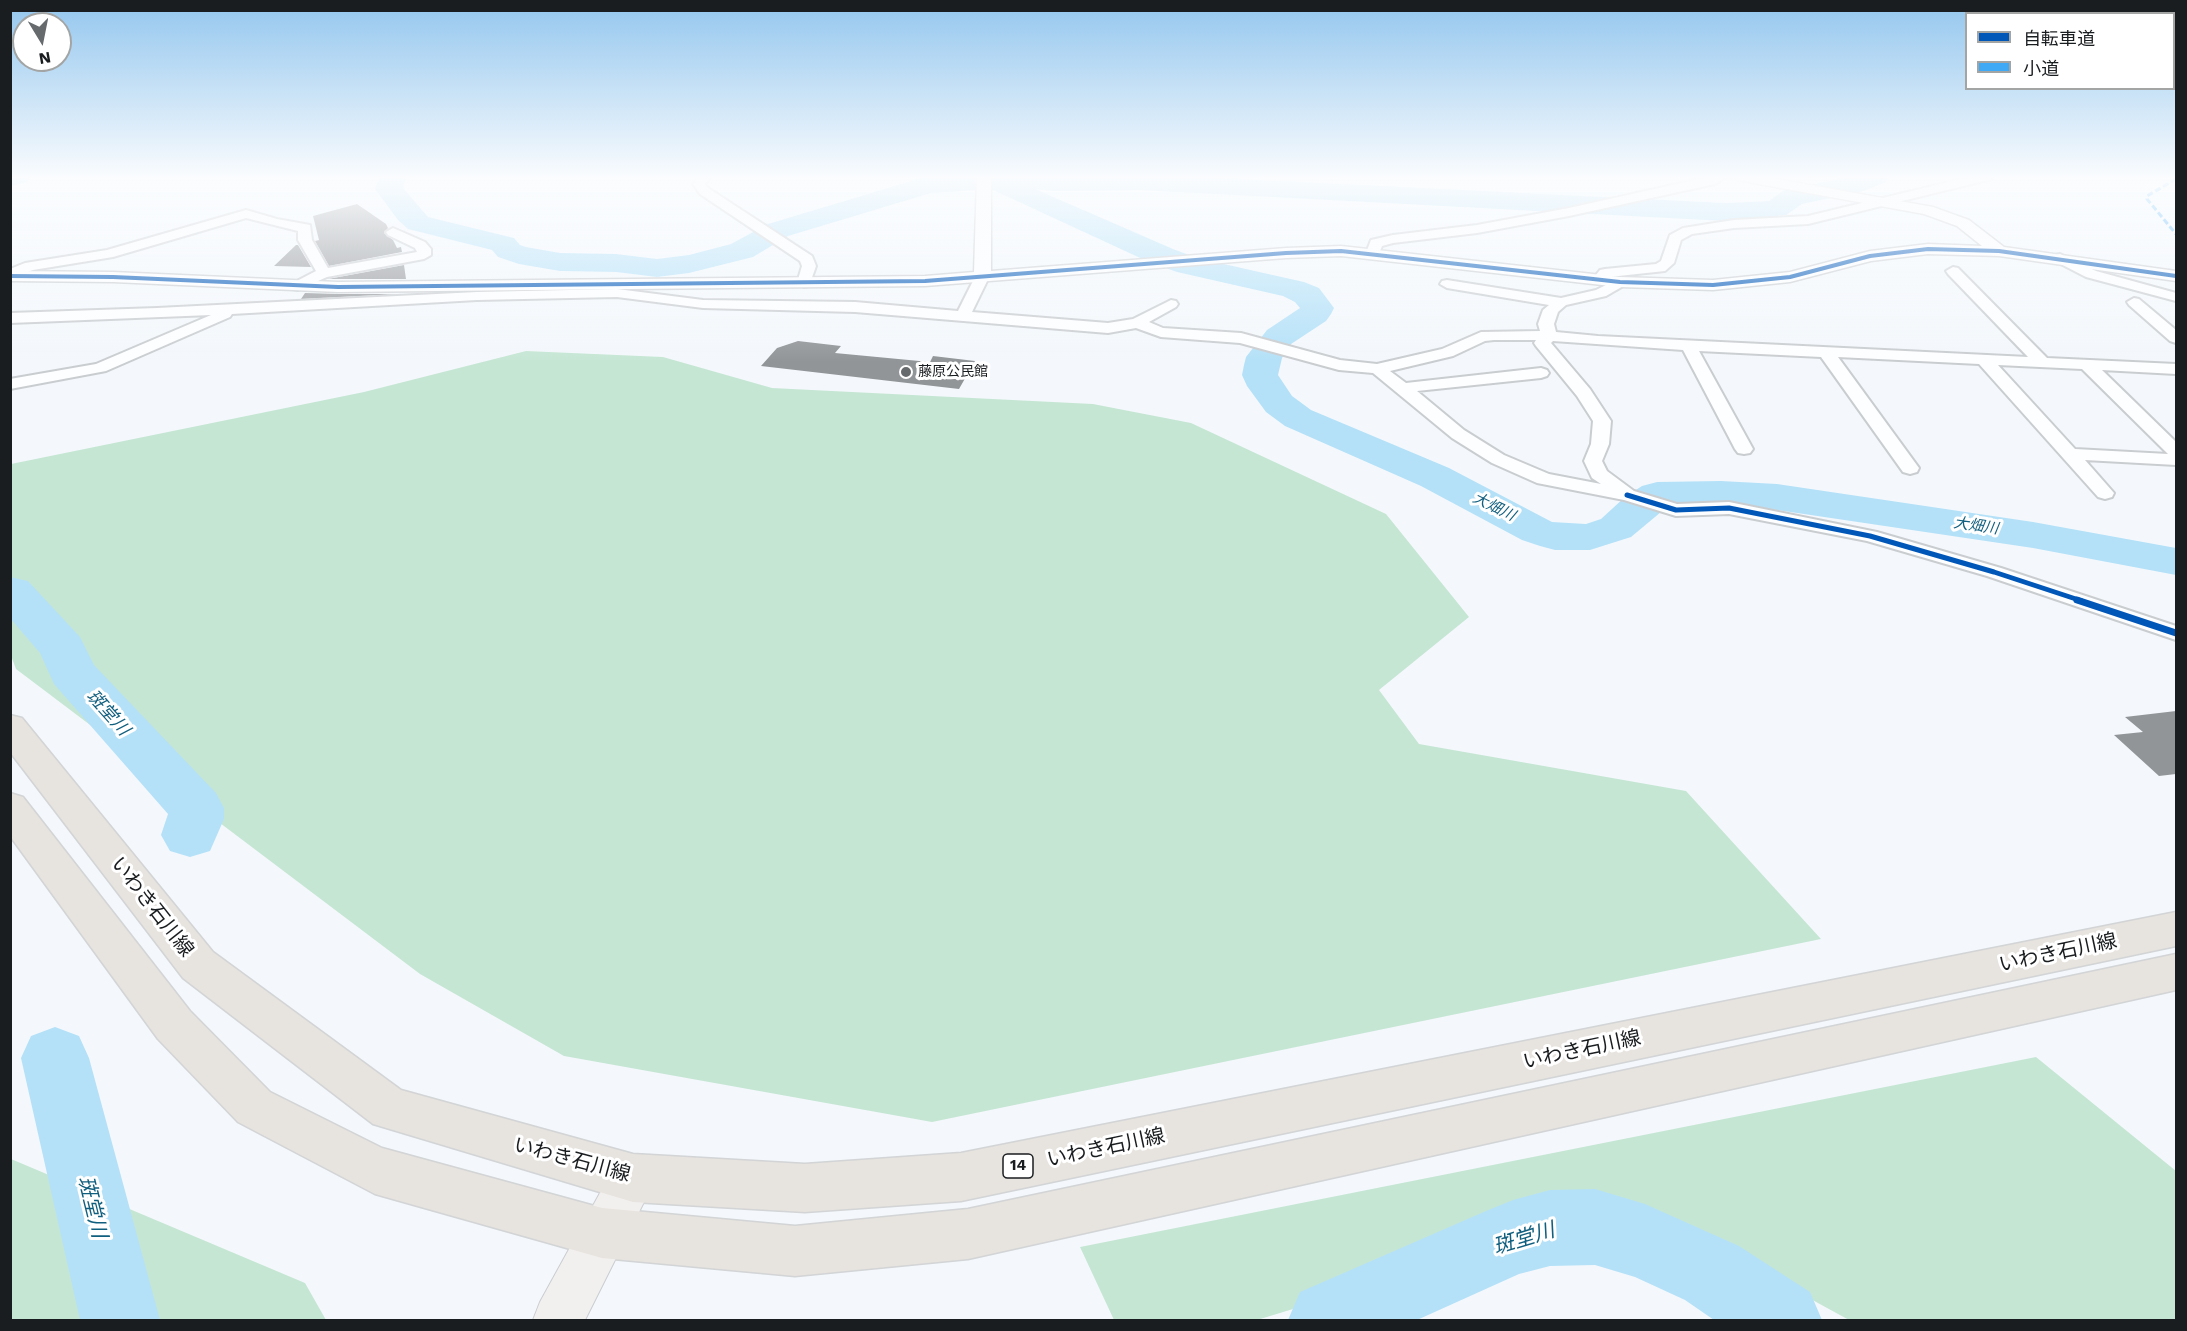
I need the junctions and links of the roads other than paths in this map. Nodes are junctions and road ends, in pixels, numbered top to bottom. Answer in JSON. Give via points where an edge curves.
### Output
{"nodes":[{"id":1,"x":163,"y":238,"type":"edge"},
{"id":2,"x":305,"y":238,"type":"edge"},
{"id":3,"x":407,"y":238,"type":"edge"},
{"id":4,"x":778,"y":238,"type":"edge"},
{"id":5,"x":983,"y":238,"type":"edge"},
{"id":6,"x":1400,"y":238,"type":"edge"},
{"id":7,"x":1675,"y":238,"type":"edge"},
{"id":8,"x":1982,"y":238,"type":"edge"},
{"id":9,"x":1999,"y":251,"type":"junction"},
{"id":10,"x":1373,"y":253,"type":"junction"},
{"id":11,"x":2060,"y":258,"type":"junction"},
{"id":12,"x":1953,"y":271,"type":"dead end"},
{"id":13,"x":324,"y":273,"type":"junction"},
{"id":14,"x":10,"y":275,"type":"edge"},
{"id":15,"x":2176,"y":276,"type":"edge"},
{"id":16,"x":982,"y":277,"type":"junction"},
{"id":17,"x":1599,"y":279,"type":"junction"},
{"id":18,"x":1620,"y":282,"type":"junction"},
{"id":19,"x":809,"y":283,"type":"junction"},
{"id":20,"x":1447,"y":284,"type":"dead end"},
{"id":21,"x":298,"y":286,"type":"junction"},
{"id":22,"x":2176,"y":297,"type":"edge"},
{"id":23,"x":1561,"y":302,"type":"junction"},
{"id":24,"x":2134,"y":302,"type":"dead end"},
{"id":25,"x":1171,"y":304,"type":"dead end"},
{"id":26,"x":806,"y":306,"type":"junction"},
{"id":27,"x":237,"y":309,"type":"junction"},
{"id":28,"x":963,"y":316,"type":"junction"},
{"id":29,"x":10,"y":318,"type":"edge"},
{"id":30,"x":1137,"y":323,"type":"junction"},
{"id":31,"x":1549,"y":336,"type":"junction"},
{"id":32,"x":2176,"y":338,"type":"edge"},
{"id":33,"x":1689,"y":345,"type":"junction"},
{"id":34,"x":1826,"y":352,"type":"junction"},
{"id":35,"x":1984,"y":360,"type":"junction"},
{"id":36,"x":2043,"y":363,"type":"junction"},
{"id":37,"x":2087,"y":365,"type":"junction"},
{"id":38,"x":1377,"y":369,"type":"junction"},
{"id":39,"x":2176,"y":369,"type":"edge"},
{"id":40,"x":1540,"y":373,"type":"dead end"},
{"id":41,"x":10,"y":384,"type":"edge"},
{"id":42,"x":1403,"y":388,"type":"junction"},
{"id":43,"x":1744,"y":449,"type":"dead end"},
{"id":44,"x":2176,"y":452,"type":"edge"},
{"id":45,"x":2070,"y":454,"type":"junction"},
{"id":46,"x":2176,"y":460,"type":"edge"},
{"id":47,"x":1910,"y":468,"type":"dead end"},
{"id":48,"x":2105,"y":493,"type":"dead end"},
{"id":49,"x":1630,"y":496,"type":"junction"},
{"id":50,"x":2176,"y":633,"type":"edge"},
{"id":51,"x":10,"y":727,"type":"edge"},
{"id":52,"x":10,"y":807,"type":"edge"},
{"id":53,"x":2176,"y":929,"type":"edge"},
{"id":54,"x":2176,"y":972,"type":"edge"},
{"id":55,"x":633,"y":1178,"type":"junction"},
{"id":56,"x":602,"y":1233,"type":"junction"},
{"id":57,"x":558,"y":1320,"type":"edge"}],
"edges":[{"from":1,"to":14,"type":"street","via":[[108,254],[30,266]]},
{"from":2,"to":13,"type":"street"},
{"from":3,"to":13,"type":"street","via":[[420,244],[424,255]]},
{"from":4,"to":19,"type":"street","via":[[807,259]]},
{"from":5,"to":16,"type":"street"},
{"from":6,"to":10,"type":"street","via":[[1376,243]]},
{"from":7,"to":17,"type":"street","via":[[1667,263],[1660,268],[1605,273]]},
{"from":8,"to":9,"type":"street"},
{"from":9,"to":11,"type":"street"},
{"from":9,"to":18,"type":"street","via":[[1901,251],[1790,277],[1713,285]]},
{"from":10,"to":16,"type":"street","via":[[1312,251]]},
{"from":10,"to":17,"type":"street"},
{"from":11,"to":15,"type":"street"},
{"from":11,"to":22,"type":"street","via":[[2091,274]]},
{"from":12,"to":36,"type":"street"},
{"from":13,"to":21,"type":"street"},
{"from":14,"to":21,"type":"street"},
{"from":16,"to":19,"type":"street"},
{"from":16,"to":28,"type":"street"},
{"from":17,"to":18,"type":"street"},
{"from":18,"to":23,"type":"street","via":[[1601,293]]},
{"from":19,"to":21,"type":"street"},
{"from":19,"to":26,"type":"street"},
{"from":20,"to":23,"type":"street"},
{"from":23,"to":31,"type":"street","via":[[1548,317]]},
{"from":24,"to":32,"type":"street"},
{"from":25,"to":30,"type":"street"},
{"from":26,"to":27,"type":"street","via":[[703,304],[617,292]]},
{"from":26,"to":28,"type":"street"},
{"from":27,"to":29,"type":"street"},
{"from":27,"to":41,"type":"street","via":[[100,368]]},
{"from":28,"to":30,"type":"street","via":[[1108,328]]},
{"from":30,"to":38,"type":"street","via":[[1161,332],[1231,337],[1339,365]]},
{"from":31,"to":33,"type":"street"},
{"from":31,"to":38,"type":"street","via":[[1481,337],[1447,353]]},
{"from":31,"to":49,"type":"street","via":[[1542,343],[1602,421],[1600,444],[1593,461],[1599,474]]},
{"from":33,"to":34,"type":"street"},
{"from":33,"to":43,"type":"street"},
{"from":34,"to":35,"type":"street"},
{"from":34,"to":47,"type":"street"},
{"from":35,"to":36,"type":"street"},
{"from":35,"to":45,"type":"street"},
{"from":36,"to":37,"type":"street"},
{"from":37,"to":39,"type":"street"},
{"from":37,"to":44,"type":"street"},
{"from":38,"to":42,"type":"street"},
{"from":40,"to":42,"type":"street"},
{"from":42,"to":49,"type":"street","via":[[1475,446],[1524,471]]},
{"from":45,"to":46,"type":"street"},
{"from":45,"to":48,"type":"street"},
{"from":49,"to":50,"type":"street","via":[[1676,510],[1729,508],[1869,536],[1994,572]]},
{"from":51,"to":55,"type":"main road","name":"いわき石川線","number":"14","via":[[198,965],[389,1108]]},
{"from":52,"to":56,"type":"main road","via":[[174,1025],[254,1107],[375,1170]]},
{"from":53,"to":55,"type":"main road","name":"いわき石川線","number":"14","via":[[961,1178],[805,1188]]},
{"from":54,"to":56,"type":"main road","via":[[968,1234],[795,1251]]},
{"from":55,"to":56,"type":"main road"},
{"from":56,"to":57,"type":"main road"}]}
